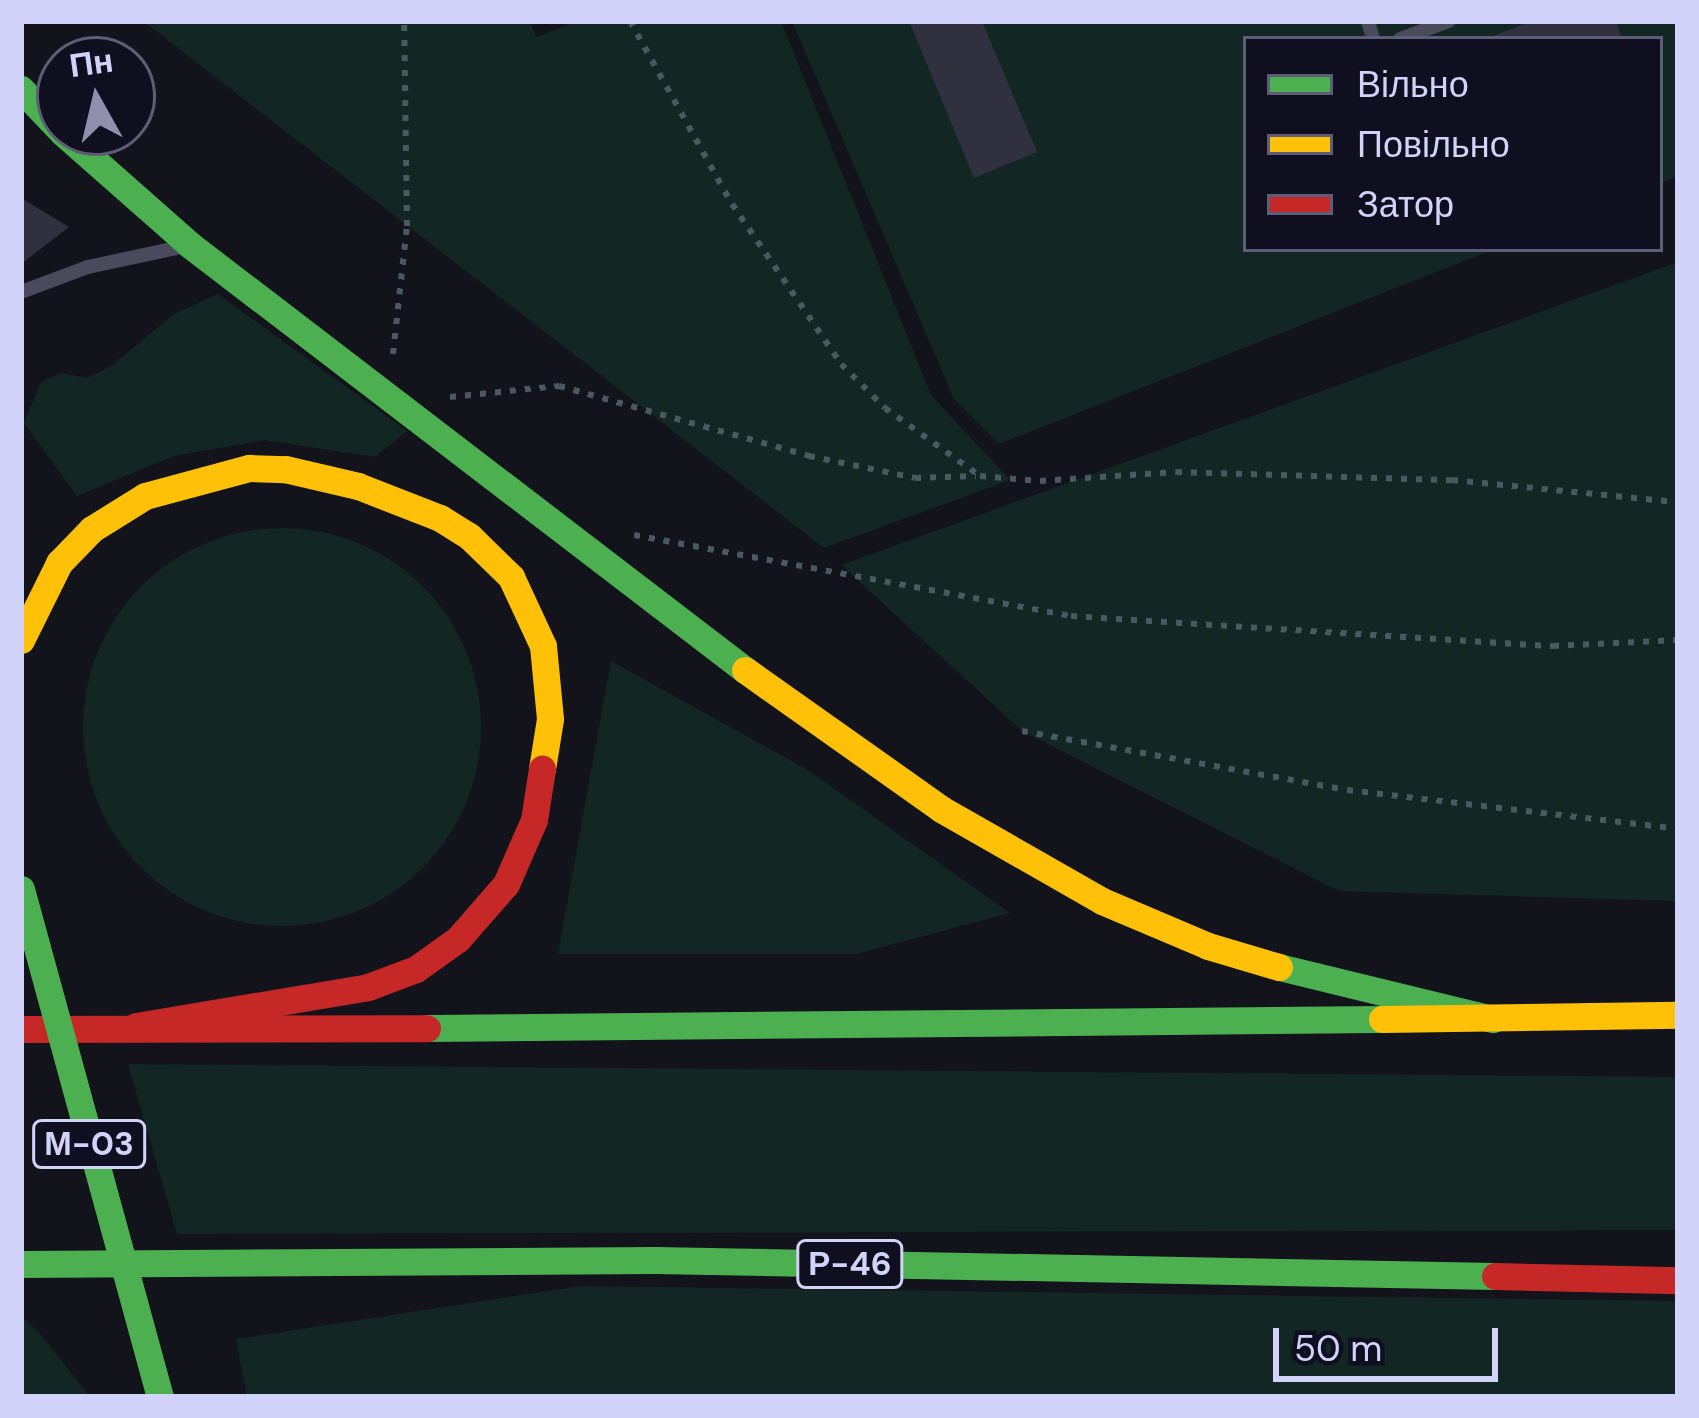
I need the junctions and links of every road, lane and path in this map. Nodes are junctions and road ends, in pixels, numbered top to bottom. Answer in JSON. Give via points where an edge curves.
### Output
{"nodes":[{"id":1,"x":404,"y":21,"type":"edge"},
{"id":2,"x":630,"y":21,"type":"edge"},
{"id":3,"x":1449,"y":21,"type":"edge"},
{"id":4,"x":1408,"y":36,"type":"edge"},
{"id":5,"x":89,"y":156,"type":"edge"},
{"id":6,"x":190,"y":245,"type":"junction"},
{"id":7,"x":21,"y":292,"type":"edge"},
{"id":8,"x":389,"y":396,"type":"junction"},
{"id":9,"x":445,"y":397,"type":"dead end"},
{"id":10,"x":980,"y":476,"type":"junction"},
{"id":11,"x":1678,"y":502,"type":"edge"},
{"id":12,"x":626,"y":533,"type":"dead end"},
{"id":13,"x":21,"y":640,"type":"edge"},
{"id":14,"x":1678,"y":640,"type":"edge"},
{"id":15,"x":1022,"y":731,"type":"dead end"},
{"id":16,"x":1678,"y":829,"type":"edge"},
{"id":17,"x":21,"y":890,"type":"edge"},
{"id":18,"x":1678,"y":1015,"type":"edge"},
{"id":19,"x":1493,"y":1019,"type":"junction"},
{"id":20,"x":136,"y":1026,"type":"junction"},
{"id":21,"x":21,"y":1029,"type":"edge"},
{"id":22,"x":21,"y":1264,"type":"edge"},
{"id":23,"x":1678,"y":1280,"type":"edge"},
{"id":24,"x":160,"y":1397,"type":"edge"}],
"edges":[{"from":1,"to":8,"type":"path","via":[[406,226]]},
{"from":2,"to":10,"type":"path","via":[[732,204],[841,364],[885,408]]},
{"from":3,"to":4,"type":"lane"},
{"from":5,"to":6,"type":"main road"},
{"from":6,"to":7,"type":"lane","via":[[88,267]]},
{"from":6,"to":8,"type":"main road"},
{"from":8,"to":19,"type":"main road","via":[[874,766],[1043,870],[1208,946]]},
{"from":9,"to":10,"type":"path","via":[[559,386],[808,456],[915,478]]},
{"from":10,"to":11,"type":"path","via":[[1429,480]]},
{"from":12,"to":14,"type":"path","via":[[1071,616],[1553,646]]},
{"from":13,"to":20,"type":"main road","via":[[59,563],[92,529],[145,496],[249,468],[358,485],[440,518],[511,577],[543,646],[550,719],[538,808],[506,884],[458,939],[416,969],[354,991]]},
{"from":15,"to":16,"type":"path","via":[[1347,790]]},
{"from":17,"to":24,"type":"main road","number":"М-03","bridge":true},
{"from":18,"to":19,"type":"main road"},
{"from":19,"to":20,"type":"main road"},
{"from":20,"to":21,"type":"main road"},
{"from":22,"to":23,"type":"main road","number":"Р-46","via":[[655,1260]]}]}
